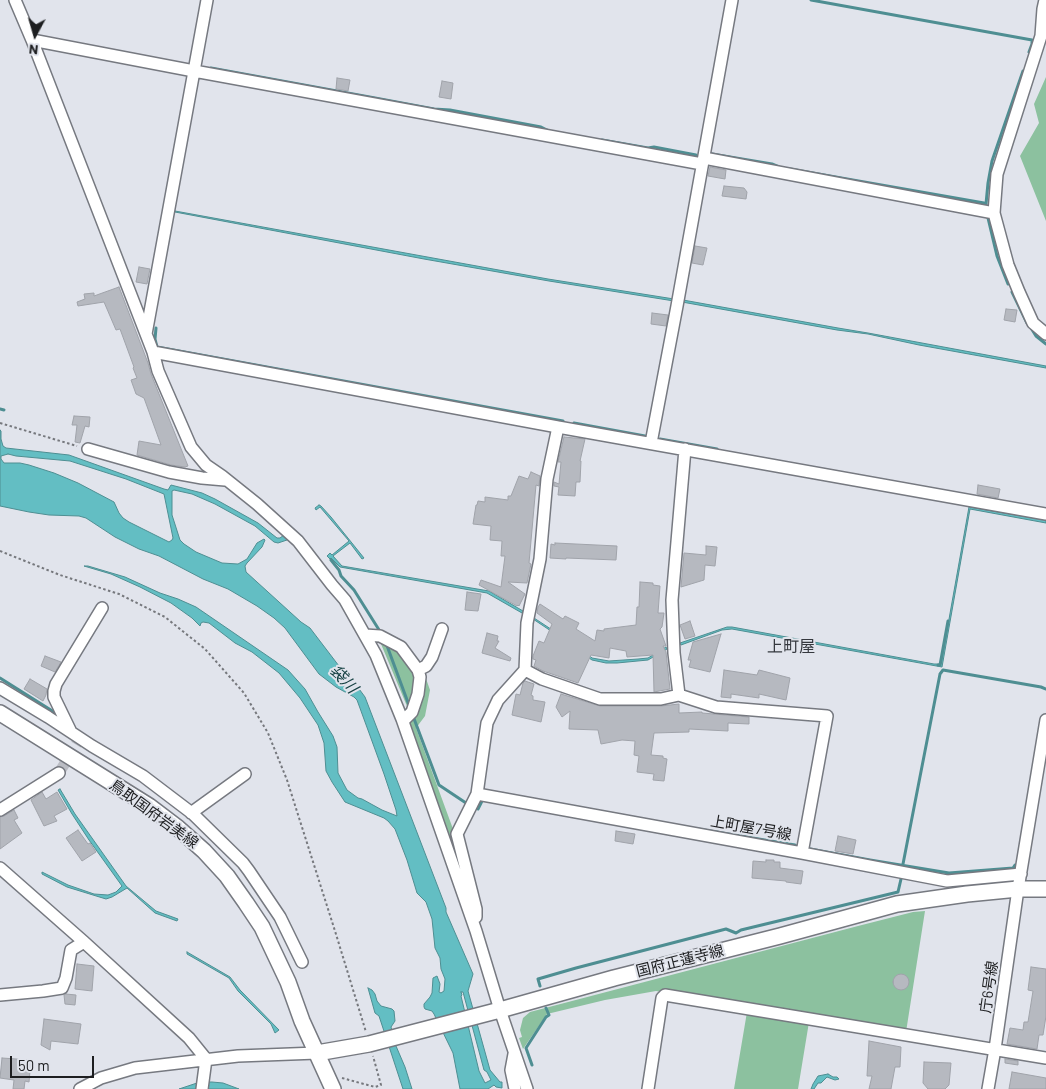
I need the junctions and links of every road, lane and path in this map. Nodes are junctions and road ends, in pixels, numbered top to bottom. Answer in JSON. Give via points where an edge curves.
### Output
{"nodes":[{"id":1,"x":15,"y":0,"type":"edge"},
{"id":2,"x":207,"y":0,"type":"edge"},
{"id":3,"x":732,"y":0,"type":"edge"},
{"id":4,"x":1045,"y":0,"type":"edge"},
{"id":5,"x":32,"y":40,"type":"junction"},
{"id":6,"x":194,"y":71,"type":"junction"},
{"id":7,"x":703,"y":160,"type":"junction"},
{"id":8,"x":994,"y":213,"type":"junction"},
{"id":9,"x":1046,"y":334,"type":"edge"},
{"id":10,"x":146,"y":336,"type":"junction"},
{"id":11,"x":153,"y":352,"type":"junction"},
{"id":12,"x":0,"y":424,"type":"edge"},
{"id":13,"x":558,"y":427,"type":"junction"},
{"id":14,"x":651,"y":443,"type":"junction"},
{"id":15,"x":88,"y":449,"type":"joint"},
{"id":16,"x":685,"y":449,"type":"junction"},
{"id":17,"x":226,"y":480,"type":"junction"},
{"id":18,"x":1046,"y":514,"type":"edge"},
{"id":19,"x":0,"y":551,"type":"edge"},
{"id":20,"x":102,"y":608,"type":"dead end"},
{"id":21,"x":442,"y":629,"type":"dead end"},
{"id":22,"x":365,"y":635,"type":"junction"},
{"id":23,"x":418,"y":670,"type":"junction"},
{"id":24,"x":525,"y":670,"type":"junction"},
{"id":25,"x":0,"y":688,"type":"edge"},
{"id":26,"x":679,"y":695,"type":"junction"},
{"id":27,"x":0,"y":714,"type":"edge"},
{"id":28,"x":1046,"y":720,"type":"edge"},
{"id":29,"x":403,"y":721,"type":"junction"},
{"id":30,"x":71,"y":732,"type":"junction"},
{"id":31,"x":59,"y":773,"type":"tunnel mouth"},
{"id":32,"x":245,"y":774,"type":"dead end"},
{"id":33,"x":477,"y":794,"type":"junction"},
{"id":34,"x":0,"y":810,"type":"edge"},
{"id":35,"x":191,"y":813,"type":"junction"},
{"id":36,"x":802,"y":852,"type":"junction"},
{"id":37,"x":0,"y":868,"type":"edge"},
{"id":38,"x":1021,"y":874,"type":"junction"},
{"id":39,"x":1018,"y":889,"type":"junction"},
{"id":40,"x":1046,"y":889,"type":"edge"},
{"id":41,"x":476,"y":931,"type":"junction"},
{"id":42,"x":84,"y":942,"type":"junction"},
{"id":43,"x":302,"y":962,"type":"dead end"},
{"id":44,"x":0,"y":995,"type":"edge"},
{"id":45,"x":500,"y":1010,"type":"junction"},
{"id":46,"x":373,"y":1043,"type":"junction"},
{"id":47,"x":995,"y":1050,"type":"junction"},
{"id":48,"x":514,"y":1052,"type":"junction"},
{"id":49,"x":317,"y":1053,"type":"junction"},
{"id":50,"x":1046,"y":1058,"type":"edge"},
{"id":51,"x":206,"y":1059,"type":"junction"},
{"id":52,"x":330,"y":1082,"type":"edge"},
{"id":53,"x":80,"y":1089,"type":"edge"},
{"id":54,"x":202,"y":1089,"type":"edge"},
{"id":55,"x":515,"y":1089,"type":"edge"},
{"id":56,"x":527,"y":1089,"type":"edge"},
{"id":57,"x":648,"y":1089,"type":"edge"},
{"id":58,"x":988,"y":1089,"type":"edge"}],
"edges":[{"from":1,"to":5,"type":"street"},
{"from":2,"to":6,"type":"street"},
{"from":3,"to":7,"type":"street"},
{"from":4,"to":8,"type":"street","via":[[1041,36],[997,174]]},
{"from":5,"to":6,"type":"street"},
{"from":5,"to":10,"type":"street"},
{"from":6,"to":7,"type":"street"},
{"from":6,"to":10,"type":"street"},
{"from":7,"to":8,"type":"street"},
{"from":7,"to":14,"type":"street"},
{"from":8,"to":9,"type":"street","via":[[1019,292],[1033,323]]},
{"from":10,"to":11,"type":"street"},
{"from":11,"to":13,"type":"street"},
{"from":11,"to":17,"type":"street","via":[[191,447]]},
{"from":12,"to":15,"type":"path"},
{"from":13,"to":14,"type":"street"},
{"from":13,"to":24,"type":"street","via":[[548,479],[540,559],[527,623]]},
{"from":14,"to":16,"type":"street"},
{"from":15,"to":17,"type":"street","via":[[169,472]]},
{"from":16,"to":18,"type":"street"},
{"from":16,"to":26,"type":"street","via":[[672,600]]},
{"from":17,"to":22,"type":"street","via":[[298,541],[345,600]]},
{"from":19,"to":46,"type":"path","via":[[119,594],[166,617],[205,649],[244,693],[268,733],[287,780]]},
{"from":20,"to":30,"type":"street","via":[[54,691]]},
{"from":21,"to":23,"type":"street","via":[[432,657],[426,666]]},
{"from":22,"to":23,"type":"street","via":[[380,636],[401,647]]},
{"from":22,"to":29,"type":"street"},
{"from":23,"to":29,"type":"street","via":[[418,694],[412,712]]},
{"from":24,"to":26,"type":"street","via":[[600,699],[661,699]]},
{"from":24,"to":33,"type":"street","via":[[498,700],[487,723]]},
{"from":25,"to":30,"type":"street"},
{"from":26,"to":36,"type":"street","via":[[716,707],[827,716]]},
{"from":27,"to":49,"type":"main road","name":"鳥取国府岩美線","via":[[149,806],[204,850],[227,876],[262,927]]},
{"from":28,"to":38,"type":"street","name":"庁6号線"},
{"from":29,"to":41,"type":"street"},
{"from":30,"to":35,"type":"street","via":[[143,776]]},
{"from":31,"to":34,"type":"street"},
{"from":32,"to":35,"type":"street"},
{"from":33,"to":36,"type":"street","name":"上町屋7号線"},
{"from":33,"to":41,"type":"street","via":[[457,834],[476,909]]},
{"from":35,"to":43,"type":"street","via":[[243,863],[280,917]]},
{"from":36,"to":38,"type":"street","name":"上町屋7号線","via":[[947,881]]},
{"from":37,"to":42,"type":"street"},
{"from":38,"to":39,"type":"street","name":"庁6号線"},
{"from":39,"to":40,"type":"main road","name":"国府正蓮寺線"},
{"from":39,"to":45,"type":"main road","name":"国府正蓮寺線","via":[[897,904]]},
{"from":39,"to":47,"type":"street","name":"庁6号線"},
{"from":41,"to":45,"type":"street"},
{"from":42,"to":44,"type":"street","via":[[71,950],[62,988]]},
{"from":42,"to":51,"type":"street","via":[[189,1038]]},
{"from":45,"to":46,"type":"main road","name":"国府正蓮寺線"},
{"from":45,"to":48,"type":"street"},
{"from":46,"to":49,"type":"main road","name":"国府正蓮寺線"},
{"from":46,"to":52,"type":"path","via":[[381,1085]]},
{"from":47,"to":50,"type":"street"},
{"from":47,"to":57,"type":"street","via":[[666,995],[662,998]]},
{"from":47,"to":58,"type":"street","name":"庁6号線"},
{"from":48,"to":55,"type":"street","via":[[511,1070]]},
{"from":48,"to":56,"type":"street"},
{"from":49,"to":51,"type":"street"},
{"from":49,"to":52,"type":"main road","name":"鳥取国府岩美線"},
{"from":51,"to":53,"type":"street","via":[[135,1068],[101,1078]]},
{"from":51,"to":54,"type":"street"}]}
